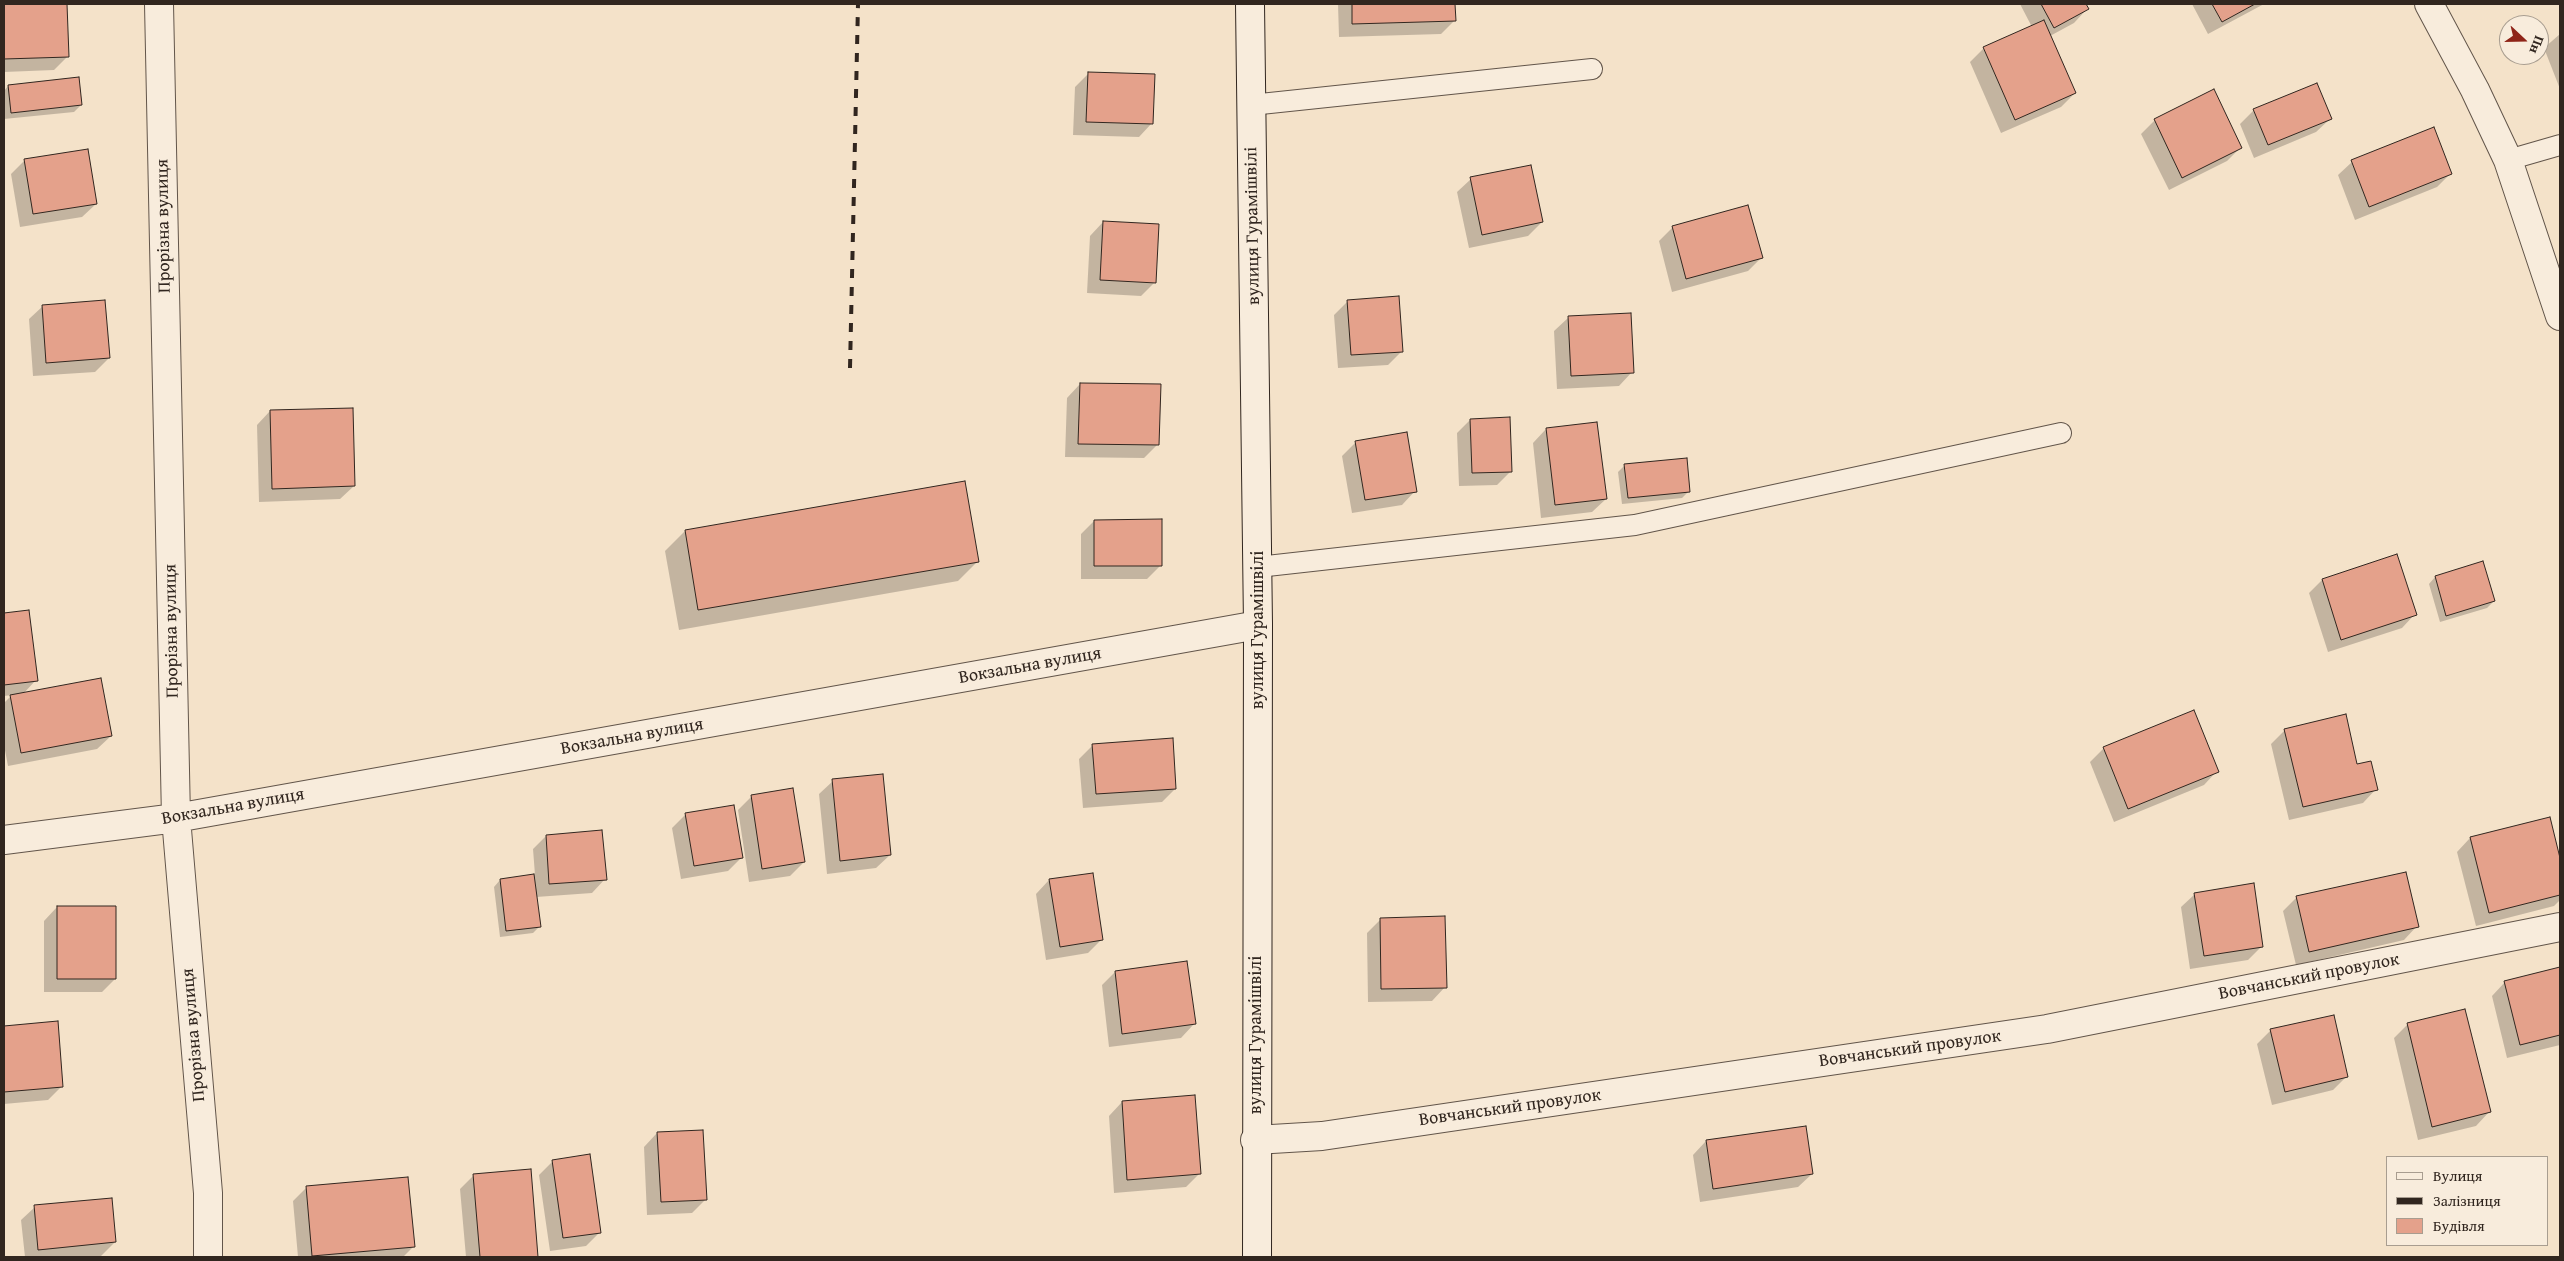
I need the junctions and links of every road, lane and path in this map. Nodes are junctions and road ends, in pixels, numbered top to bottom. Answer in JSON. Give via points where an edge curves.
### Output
{"nodes":[{"id":1,"x":159,"y":4,"type":"edge"},
{"id":2,"x":1250,"y":4,"type":"edge"},
{"id":3,"x":2429,"y":4,"type":"edge"},
{"id":4,"x":1592,"y":69,"type":"dead end"},
{"id":5,"x":1252,"y":105,"type":"junction"},
{"id":6,"x":2560,"y":145,"type":"edge"},
{"id":7,"x":2508,"y":160,"type":"junction"},
{"id":8,"x":2560,"y":316,"type":"edge"},
{"id":9,"x":2061,"y":433,"type":"dead end"},
{"id":10,"x":1258,"y":567,"type":"junction"},
{"id":11,"x":1258,"y":625,"type":"junction"},
{"id":12,"x":176,"y":818,"type":"junction"},
{"id":13,"x":4,"y":840,"type":"edge"},
{"id":14,"x":2560,"y":927,"type":"edge"},
{"id":15,"x":1255,"y":1140,"type":"junction"},
{"id":16,"x":208,"y":1257,"type":"edge"},
{"id":17,"x":1257,"y":1257,"type":"edge"}],
"edges":[{"from":1,"to":12,"type":"street","name":"Прорізна вулиця"},
{"from":2,"to":5,"type":"street","name":"вулиця Гурамішвілі"},
{"from":3,"to":7,"type":"street"},
{"from":4,"to":5,"type":"lane"},
{"from":5,"to":10,"type":"street","name":"вулиця Гурамішвілі"},
{"from":6,"to":7,"type":"lane"},
{"from":7,"to":8,"type":"street"},
{"from":9,"to":10,"type":"lane","via":[[1635,525]]},
{"from":10,"to":11,"type":"street","name":"вулиця Гурамішвілі"},
{"from":11,"to":12,"type":"street","name":"Вокзальна вулиця"},
{"from":11,"to":15,"type":"street","name":"вулиця Гурамішвілі"},
{"from":12,"to":13,"type":"street","name":"Вокзальна вулиця"},
{"from":12,"to":16,"type":"street","name":"Прорізна вулиця","via":[[208,1193]]},
{"from":14,"to":15,"type":"street","name":"Вовчанський провулок","via":[[2047,1029],[1332,1134]]},
{"from":15,"to":17,"type":"street","name":"вулиця Гурамішвілі"}]}
